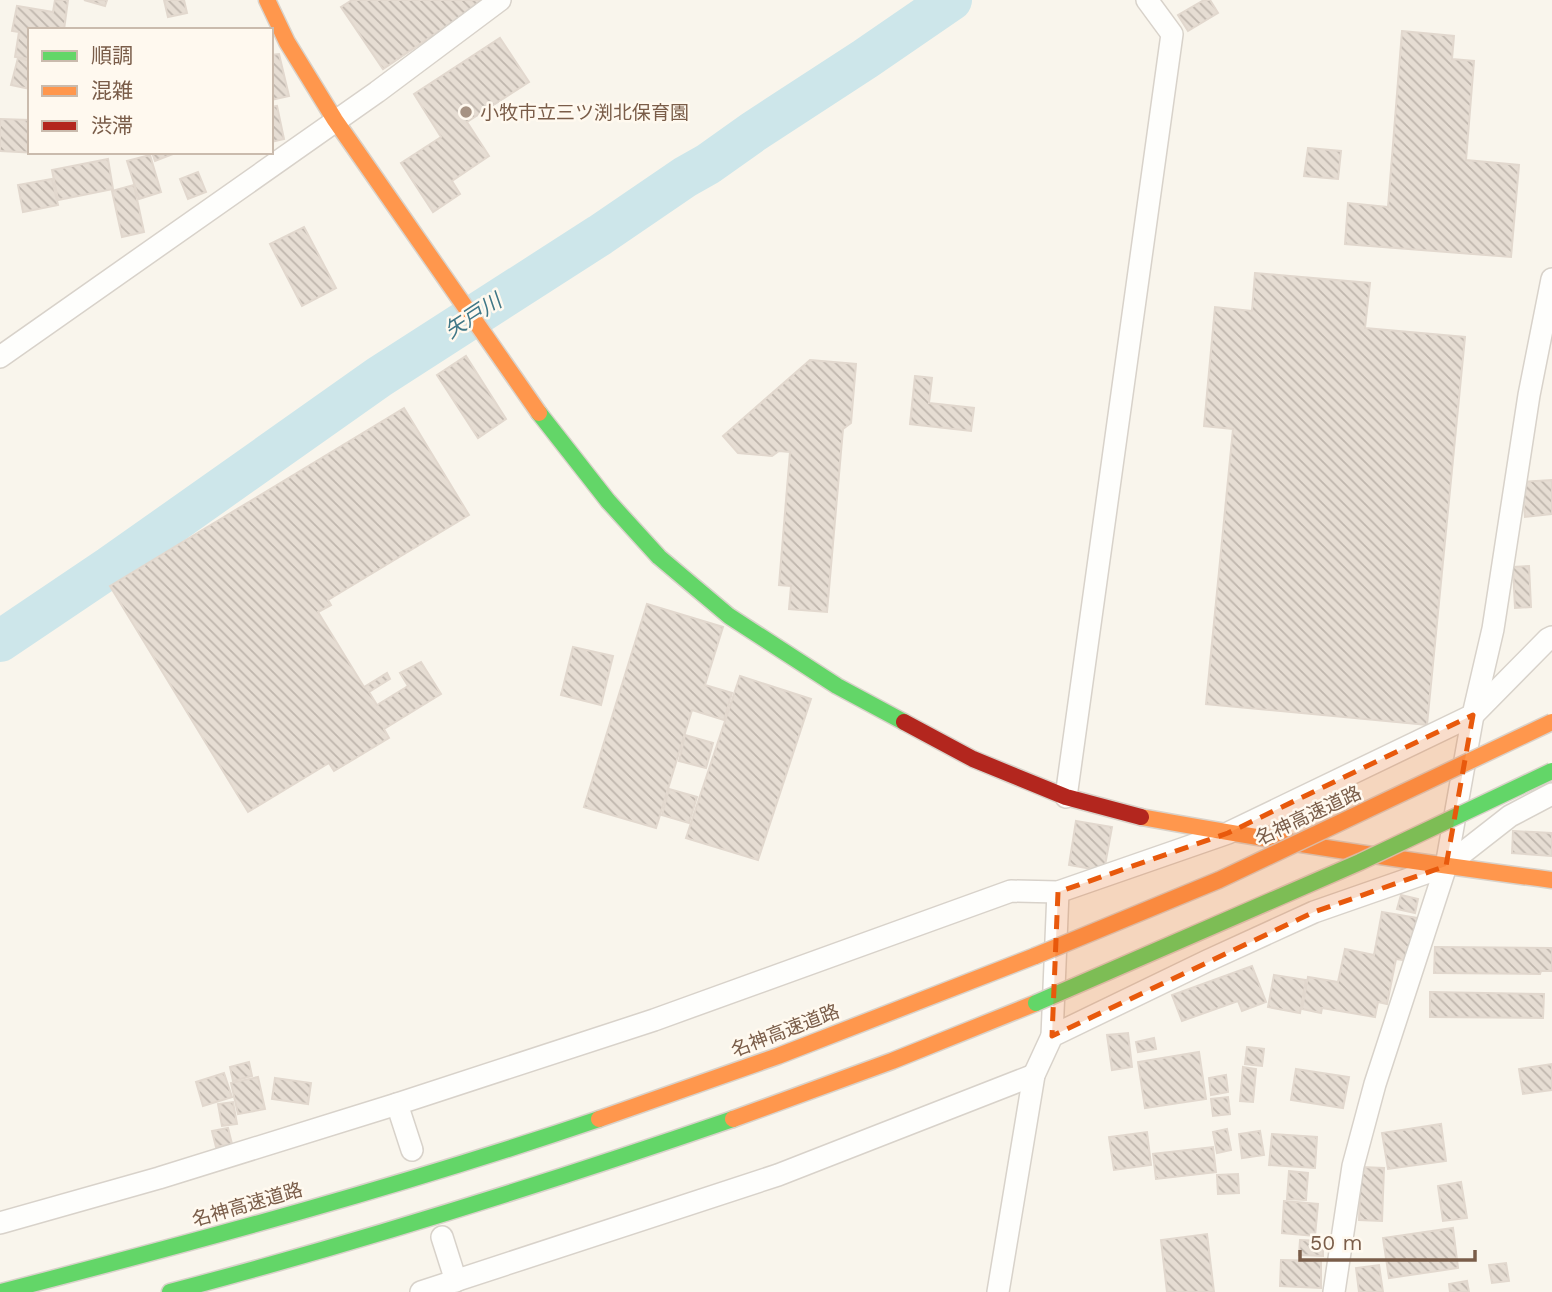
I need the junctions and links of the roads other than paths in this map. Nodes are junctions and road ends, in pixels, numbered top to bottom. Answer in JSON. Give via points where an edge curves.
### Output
{"nodes":[{"id":1,"x":267,"y":0,"type":"edge"},
{"id":2,"x":500,"y":0,"type":"edge"},
{"id":3,"x":1147,"y":0,"type":"edge"},
{"id":4,"x":335,"y":120,"type":"junction"},
{"id":5,"x":1552,"y":279,"type":"edge"},
{"id":6,"x":0,"y":357,"type":"edge"},
{"id":7,"x":1552,"y":636,"type":"edge"},
{"id":8,"x":1473,"y":715,"type":"junction"},
{"id":9,"x":1552,"y":722,"type":"edge"},
{"id":10,"x":1552,"y":771,"type":"edge"},
{"id":11,"x":1552,"y":794,"type":"edge"},
{"id":12,"x":1066,"y":797,"type":"junction"},
{"id":13,"x":1228,"y":833,"type":"junction"},
{"id":14,"x":1446,"y":866,"type":"junction"},
{"id":15,"x":1552,"y":880,"type":"edge"},
{"id":16,"x":1058,"y":892,"type":"junction"},
{"id":17,"x":1052,"y":1036,"type":"junction"},
{"id":18,"x":1034,"y":1074,"type":"junction"},
{"id":19,"x":397,"y":1104,"type":"junction"},
{"id":20,"x":412,"y":1150,"type":"dead end"},
{"id":21,"x":0,"y":1223,"type":"edge"},
{"id":22,"x":442,"y":1237,"type":"dead end"},
{"id":23,"x":456,"y":1281,"type":"junction"},
{"id":24,"x":1,"y":1292,"type":"edge"},
{"id":25,"x":170,"y":1292,"type":"edge"},
{"id":26,"x":421,"y":1292,"type":"edge"},
{"id":27,"x":998,"y":1292,"type":"edge"},
{"id":28,"x":1334,"y":1292,"type":"edge"}],
"edges":[{"from":1,"to":4,"type":"main road"},
{"from":2,"to":4,"type":"street"},
{"from":3,"to":12,"type":"street","via":[[1172,34]]},
{"from":4,"to":6,"type":"street"},
{"from":4,"to":12,"type":"main road","via":[[535,408],[659,557],[729,616],[837,686],[973,759]]},
{"from":5,"to":8,"type":"street","via":[[1493,629]]},
{"from":7,"to":8,"type":"street"},
{"from":8,"to":13,"type":"street"},
{"from":8,"to":14,"type":"street"},
{"from":9,"to":24,"type":"main road","name":"名神高速道路","bridge":true,"via":[[1219,880],[980,979],[743,1069],[517,1146],[231,1232]]},
{"from":10,"to":25,"type":"main road","bridge":true,"via":[[1237,918],[996,1020],[759,1110],[530,1188]]},
{"from":11,"to":14,"type":"street","via":[[1510,816]]},
{"from":12,"to":13,"type":"main road","via":[[1133,816]]},
{"from":13,"to":14,"type":"main road"},
{"from":13,"to":16,"type":"street"},
{"from":14,"to":15,"type":"main road"},
{"from":14,"to":17,"type":"street","via":[[1314,912]]},
{"from":14,"to":28,"type":"street","via":[[1353,1166]]},
{"from":16,"to":17,"type":"street"},
{"from":16,"to":19,"type":"street","via":[[1011,891],[654,1020]]},
{"from":17,"to":18,"type":"street"},
{"from":18,"to":23,"type":"street","via":[[778,1174]]},
{"from":18,"to":27,"type":"street"},
{"from":19,"to":20,"type":"street"},
{"from":19,"to":21,"type":"street"},
{"from":22,"to":23,"type":"street"},
{"from":23,"to":26,"type":"street"}]}
